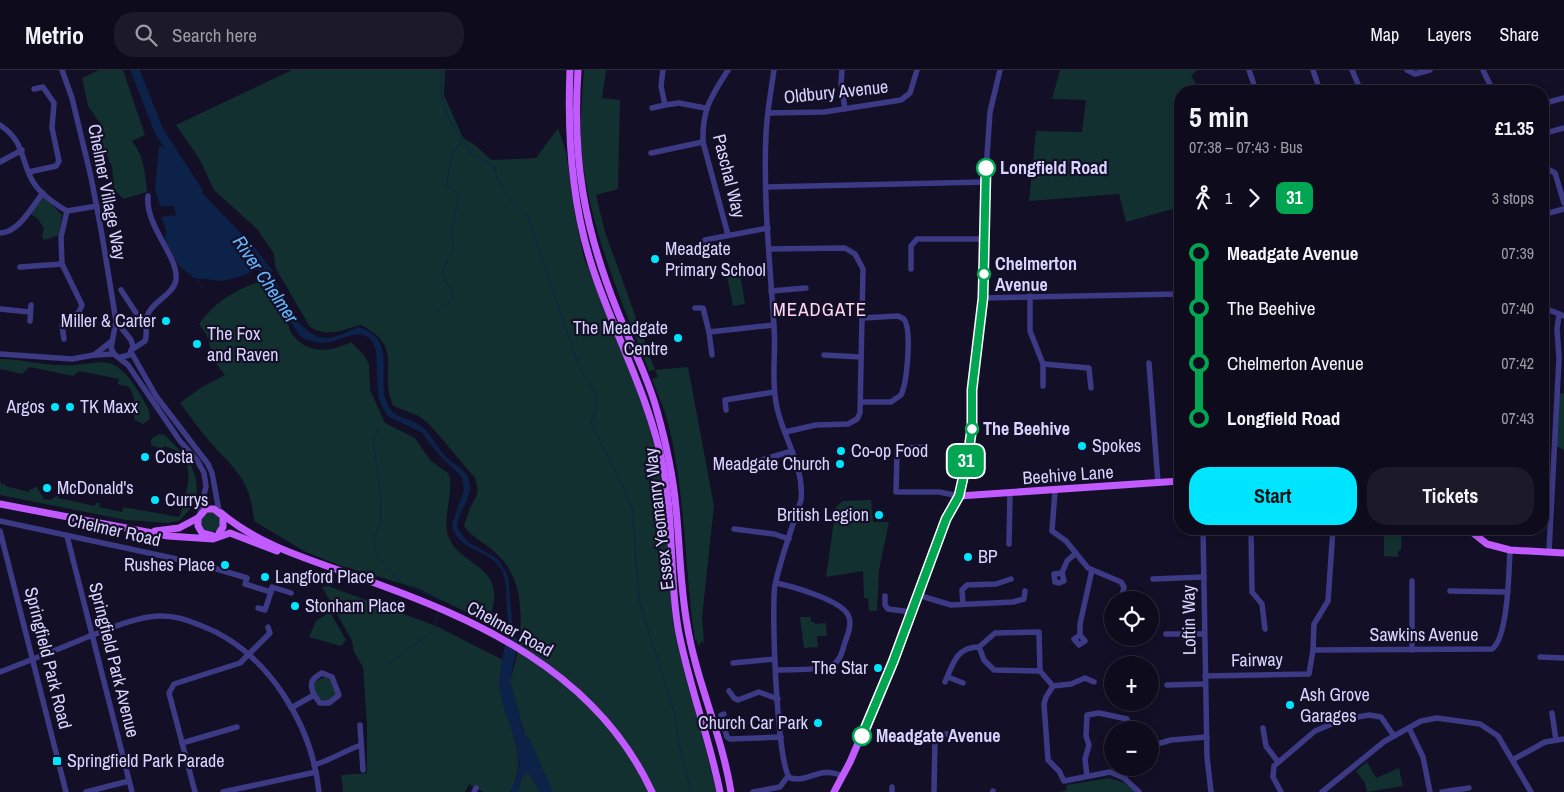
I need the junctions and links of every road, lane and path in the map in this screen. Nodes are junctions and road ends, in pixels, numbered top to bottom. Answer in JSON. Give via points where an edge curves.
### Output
{"nodes":[{"id":1,"x":62,"y":70,"type":"edge"},
{"id":2,"x":570,"y":70,"type":"edge"},
{"id":3,"x":578,"y":70,"type":"edge"},
{"id":4,"x":663,"y":70,"type":"edge"},
{"id":5,"x":728,"y":70,"type":"edge"},
{"id":6,"x":774,"y":70,"type":"edge"},
{"id":7,"x":842,"y":70,"type":"edge"},
{"id":8,"x":917,"y":70,"type":"edge"},
{"id":9,"x":1000,"y":70,"type":"edge"},
{"id":10,"x":1249,"y":70,"type":"edge"},
{"id":11,"x":1313,"y":70,"type":"edge"},
{"id":12,"x":1352,"y":70,"type":"edge"},
{"id":13,"x":1407,"y":70,"type":"edge"},
{"id":14,"x":1430,"y":70,"type":"edge"},
{"id":15,"x":1483,"y":70,"type":"edge"},
{"id":16,"x":1254,"y":85,"type":"edge"},
{"id":17,"x":1318,"y":85,"type":"edge"},
{"id":18,"x":1358,"y":85,"type":"edge"},
{"id":19,"x":1490,"y":85,"type":"edge"},
{"id":20,"x":34,"y":89,"type":"dead end"},
{"id":21,"x":1564,"y":98,"type":"edge"},
{"id":22,"x":1549,"y":102,"type":"edge"},
{"id":23,"x":665,"y":106,"type":"junction"},
{"id":24,"x":652,"y":108,"type":"dead end"},
{"id":25,"x":705,"y":108,"type":"junction"},
{"id":26,"x":845,"y":109,"type":"junction"},
{"id":27,"x":768,"y":113,"type":"junction"},
{"id":28,"x":10,"y":124,"type":"dead end"},
{"id":29,"x":3,"y":127,"type":"edge"},
{"id":30,"x":1564,"y":128,"type":"edge"},
{"id":31,"x":1549,"y":132,"type":"edge"},
{"id":32,"x":702,"y":142,"type":"junction"},
{"id":33,"x":22,"y":150,"type":"junction"},
{"id":34,"x":650,"y":153,"type":"dead end"},
{"id":35,"x":0,"y":162,"type":"edge"},
{"id":36,"x":1549,"y":170,"type":"edge"},
{"id":37,"x":29,"y":172,"type":"junction"},
{"id":38,"x":985,"y":182,"type":"junction"},
{"id":39,"x":766,"y":187,"type":"junction"},
{"id":40,"x":43,"y":193,"type":"junction"},
{"id":41,"x":148,"y":196,"type":"dead end"},
{"id":42,"x":1564,"y":203,"type":"edge"},
{"id":43,"x":96,"y":206,"type":"junction"},
{"id":44,"x":1564,"y":209,"type":"edge"},
{"id":45,"x":67,"y":211,"type":"junction"},
{"id":46,"x":1549,"y":213,"type":"dead end"},
{"id":47,"x":768,"y":228,"type":"junction"},
{"id":48,"x":0,"y":233,"type":"edge"},
{"id":49,"x":728,"y":235,"type":"junction"},
{"id":50,"x":707,"y":238,"type":"dead end"},
{"id":51,"x":985,"y":238,"type":"junction"},
{"id":52,"x":769,"y":249,"type":"junction"},
{"id":53,"x":861,"y":249,"type":"dead end"},
{"id":54,"x":855,"y":254,"type":"junction"},
{"id":55,"x":62,"y":264,"type":"junction"},
{"id":56,"x":20,"y":267,"type":"dead end"},
{"id":57,"x":911,"y":269,"type":"dead end"},
{"id":58,"x":806,"y":288,"type":"dead end"},
{"id":59,"x":121,"y":290,"type":"dead end"},
{"id":60,"x":771,"y":291,"type":"junction"},
{"id":61,"x":1174,"y":294,"type":"edge"},
{"id":62,"x":1030,"y":296,"type":"junction"},
{"id":63,"x":983,"y":298,"type":"junction"},
{"id":64,"x":695,"y":308,"type":"dead end"},
{"id":65,"x":0,"y":309,"type":"edge"},
{"id":66,"x":1549,"y":310,"type":"edge"},
{"id":67,"x":1562,"y":315,"type":"edge"},
{"id":68,"x":862,"y":318,"type":"junction"},
{"id":69,"x":30,"y":321,"type":"dead end"},
{"id":70,"x":116,"y":321,"type":"junction"},
{"id":71,"x":144,"y":325,"type":"junction"},
{"id":72,"x":774,"y":325,"type":"junction"},
{"id":73,"x":709,"y":332,"type":"junction"},
{"id":74,"x":128,"y":337,"type":"junction"},
{"id":75,"x":64,"y":339,"type":"dead end"},
{"id":76,"x":112,"y":340,"type":"junction"},
{"id":77,"x":143,"y":342,"type":"junction"},
{"id":78,"x":132,"y":351,"type":"junction"},
{"id":79,"x":0,"y":354,"type":"edge"},
{"id":80,"x":114,"y":354,"type":"junction"},
{"id":81,"x":94,"y":355,"type":"junction"},
{"id":82,"x":712,"y":355,"type":"dead end"},
{"id":83,"x":824,"y":355,"type":"dead end"},
{"id":84,"x":861,"y":357,"type":"junction"},
{"id":85,"x":120,"y":358,"type":"junction"},
{"id":86,"x":1562,"y":358,"type":"edge"},
{"id":87,"x":1148,"y":363,"type":"dead end"},
{"id":88,"x":1043,"y":364,"type":"junction"},
{"id":89,"x":1043,"y":386,"type":"dead end"},
{"id":90,"x":1091,"y":388,"type":"dead end"},
{"id":91,"x":774,"y":392,"type":"junction"},
{"id":92,"x":862,"y":402,"type":"junction"},
{"id":93,"x":726,"y":410,"type":"dead end"},
{"id":94,"x":785,"y":432,"type":"junction"},
{"id":95,"x":926,"y":447,"type":"dead end"},
{"id":96,"x":792,"y":451,"type":"junction"},
{"id":97,"x":731,"y":469,"type":"dead end"},
{"id":98,"x":1174,"y":482,"type":"edge"},
{"id":99,"x":1158,"y":483,"type":"junction"},
{"id":100,"x":1055,"y":490,"type":"junction"},
{"id":101,"x":1551,"y":492,"type":"joint"},
{"id":102,"x":1010,"y":494,"type":"junction"},
{"id":103,"x":959,"y":496,"type":"junction"},
{"id":104,"x":2,"y":505,"type":"edge"},
{"id":105,"x":220,"y":512,"type":"junction"},
{"id":106,"x":199,"y":516,"type":"junction"},
{"id":107,"x":0,"y":521,"type":"edge"},
{"id":108,"x":734,"y":529,"type":"dead end"},
{"id":109,"x":0,"y":531,"type":"edge"},
{"id":110,"x":147,"y":532,"type":"junction"},
{"id":111,"x":220,"y":533,"type":"junction"},
{"id":112,"x":1203,"y":535,"type":"edge"},
{"id":113,"x":1250,"y":535,"type":"edge"},
{"id":114,"x":1333,"y":535,"type":"edge"},
{"id":115,"x":1476,"y":535,"type":"edge"},
{"id":116,"x":67,"y":536,"type":"junction"},
{"id":117,"x":168,"y":536,"type":"junction"},
{"id":118,"x":210,"y":536,"type":"junction"},
{"id":119,"x":789,"y":539,"type":"junction"},
{"id":120,"x":1009,"y":544,"type":"dead end"},
{"id":121,"x":266,"y":547,"type":"junction"},
{"id":122,"x":1510,"y":550,"type":"junction"},
{"id":123,"x":1549,"y":551,"type":"junction"},
{"id":124,"x":1076,"y":553,"type":"junction"},
{"id":125,"x":1564,"y":553,"type":"edge"},
{"id":126,"x":304,"y":558,"type":"junction"},
{"id":127,"x":1092,"y":570,"type":"junction"},
{"id":128,"x":1062,"y":573,"type":"dead end"},
{"id":129,"x":1204,"y":578,"type":"junction"},
{"id":130,"x":1011,"y":579,"type":"dead end"},
{"id":131,"x":1153,"y":579,"type":"dead end"},
{"id":132,"x":1412,"y":580,"type":"dead end"},
{"id":133,"x":776,"y":583,"type":"junction"},
{"id":134,"x":1025,"y":591,"type":"dead end"},
{"id":135,"x":1123,"y":591,"type":"edge"},
{"id":136,"x":1450,"y":591,"type":"dead end"},
{"id":137,"x":271,"y":592,"type":"junction"},
{"id":138,"x":1508,"y":592,"type":"junction"},
{"id":139,"x":291,"y":593,"type":"dead end"},
{"id":140,"x":918,"y":595,"type":"junction"},
{"id":141,"x":885,"y":596,"type":"dead end"},
{"id":142,"x":963,"y":604,"type":"junction"},
{"id":143,"x":258,"y":608,"type":"dead end"},
{"id":144,"x":912,"y":612,"type":"junction"},
{"id":145,"x":268,"y":627,"type":"dead end"},
{"id":146,"x":1265,"y":629,"type":"dead end"},
{"id":147,"x":1166,"y":634,"type":"dead end"},
{"id":148,"x":1204,"y":634,"type":"junction"},
{"id":149,"x":1080,"y":635,"type":"dead end"},
{"id":150,"x":93,"y":636,"type":"junction"},
{"id":151,"x":979,"y":647,"type":"junction"},
{"id":152,"x":1313,"y":650,"type":"junction"},
{"id":153,"x":1412,"y":650,"type":"junction"},
{"id":154,"x":249,"y":655,"type":"junction"},
{"id":155,"x":1540,"y":657,"type":"dead end"},
{"id":156,"x":775,"y":658,"type":"junction"},
{"id":157,"x":1564,"y":658,"type":"edge"},
{"id":158,"x":33,"y":659,"type":"junction"},
{"id":159,"x":733,"y":663,"type":"dead end"},
{"id":160,"x":776,"y":670,"type":"junction"},
{"id":161,"x":1040,"y":671,"type":"junction"},
{"id":162,"x":0,"y":672,"type":"edge"},
{"id":163,"x":1205,"y":676,"type":"junction"},
{"id":164,"x":1094,"y":682,"type":"dead end"},
{"id":165,"x":963,"y":683,"type":"dead end"},
{"id":166,"x":1167,"y":684,"type":"dead end"},
{"id":167,"x":1205,"y":684,"type":"junction"},
{"id":168,"x":1053,"y":686,"type":"junction"},
{"id":169,"x":729,"y":690,"type":"dead end"},
{"id":170,"x":314,"y":694,"type":"junction"},
{"id":171,"x":778,"y":699,"type":"junction"},
{"id":172,"x":291,"y":708,"type":"junction"},
{"id":173,"x":1552,"y":713,"type":"dead end"},
{"id":174,"x":724,"y":714,"type":"dead end"},
{"id":175,"x":1127,"y":721,"type":"edge"},
{"id":176,"x":360,"y":725,"type":"dead end"},
{"id":177,"x":237,"y":727,"type":"dead end"},
{"id":178,"x":1263,"y":728,"type":"dead end"},
{"id":179,"x":1408,"y":728,"type":"junction"},
{"id":180,"x":988,"y":734,"type":"dead end"},
{"id":181,"x":1394,"y":736,"type":"junction"},
{"id":182,"x":781,"y":737,"type":"junction"},
{"id":183,"x":1207,"y":737,"type":"junction"},
{"id":184,"x":1564,"y":739,"type":"edge"},
{"id":185,"x":1556,"y":740,"type":"junction"},
{"id":186,"x":182,"y":743,"type":"junction"},
{"id":187,"x":1159,"y":743,"type":"edge"},
{"id":188,"x":361,"y":745,"type":"junction"},
{"id":189,"x":1514,"y":759,"type":"junction"},
{"id":190,"x":1278,"y":762,"type":"junction"},
{"id":191,"x":314,"y":765,"type":"junction"},
{"id":192,"x":363,"y":770,"type":"dead end"},
{"id":193,"x":316,"y":772,"type":"junction"},
{"id":194,"x":788,"y":776,"type":"junction"},
{"id":195,"x":843,"y":776,"type":"junction"},
{"id":196,"x":1087,"y":776,"type":"junction"},
{"id":197,"x":1124,"y":778,"type":"joint"},
{"id":198,"x":129,"y":781,"type":"junction"},
{"id":199,"x":1469,"y":788,"type":"dead end"},
{"id":200,"x":66,"y":792,"type":"edge"},
{"id":201,"x":86,"y":792,"type":"edge"},
{"id":202,"x":132,"y":792,"type":"edge"},
{"id":203,"x":195,"y":792,"type":"edge"},
{"id":204,"x":223,"y":792,"type":"edge"},
{"id":205,"x":319,"y":792,"type":"edge"},
{"id":206,"x":652,"y":792,"type":"edge"},
{"id":207,"x":720,"y":792,"type":"edge"},
{"id":208,"x":731,"y":792,"type":"edge"},
{"id":209,"x":753,"y":792,"type":"edge"},
{"id":210,"x":834,"y":792,"type":"edge"},
{"id":211,"x":934,"y":792,"type":"edge"},
{"id":212,"x":1139,"y":792,"type":"edge"},
{"id":213,"x":1211,"y":792,"type":"edge"},
{"id":214,"x":1281,"y":792,"type":"edge"},
{"id":215,"x":1322,"y":792,"type":"edge"},
{"id":216,"x":1430,"y":792,"type":"edge"},
{"id":217,"x":1442,"y":792,"type":"edge"},
{"id":218,"x":1531,"y":792,"type":"edge"}],
"edges":[{"from":1,"to":43,"type":"street","name":"Chelmer Village Way","via":[[72,98]]},
{"from":2,"to":207,"type":"main road","name":"Essex Yeomanry Way","via":[[568,136],[578,213],[596,279],[642,393],[664,467],[678,626],[713,754]]},
{"from":3,"to":208,"type":"main road","name":"Essex Yeomanry Way","via":[[575,117],[586,212],[604,276],[647,381],[665,440],[676,508],[687,626]]},
{"from":4,"to":23,"type":"street","via":[[661,86]]},
{"from":5,"to":25,"type":"street","name":"Paschal Way"},
{"from":6,"to":27,"type":"street"},
{"from":7,"to":26,"type":"street"},
{"from":8,"to":26,"type":"street","name":"Oldbury Avenue","via":[[906,98]]},
{"from":9,"to":38,"type":"street","via":[[990,112]]},
{"from":10,"to":16,"type":"street"},
{"from":11,"to":17,"type":"street"},
{"from":12,"to":18,"type":"street"},
{"from":13,"to":14,"type":"street","via":[[1415,74]]},
{"from":15,"to":19,"type":"street"},
{"from":20,"to":37,"type":"street","via":[[43,84],[54,103],[52,128],[60,161],[56,166]]},
{"from":21,"to":22,"type":"street"},
{"from":23,"to":24,"type":"street"},
{"from":23,"to":25,"type":"street","via":[[679,103]]},
{"from":25,"to":32,"type":"street","name":"Paschal Way"},
{"from":26,"to":27,"type":"street","name":"Oldbury Avenue"},
{"from":27,"to":39,"type":"street"},
{"from":28,"to":29,"type":"street"},
{"from":29,"to":33,"type":"street"},
{"from":30,"to":31,"type":"street"},
{"from":32,"to":34,"type":"street"},
{"from":32,"to":49,"type":"street","name":"Paschal Way"},
{"from":33,"to":35,"type":"street"},
{"from":33,"to":37,"type":"street"},
{"from":36,"to":42,"type":"street","via":[[1555,173]]},
{"from":37,"to":40,"type":"street"},
{"from":38,"to":39,"type":"street"},
{"from":38,"to":51,"type":"street"},
{"from":39,"to":47,"type":"street"},
{"from":40,"to":45,"type":"street"},
{"from":40,"to":48,"type":"street","via":[[17,226],[10,232]]},
{"from":41,"to":71,"type":"street","via":[[149,216],[174,267],[176,280],[149,312]]},
{"from":43,"to":45,"type":"street"},
{"from":43,"to":70,"type":"street","name":"Chelmer Village Way"},
{"from":44,"to":46,"type":"street"},
{"from":45,"to":55,"type":"street","via":[[61,237]]},
{"from":47,"to":49,"type":"street"},
{"from":47,"to":52,"type":"street"},
{"from":49,"to":50,"type":"street"},
{"from":51,"to":57,"type":"street","via":[[917,239],[911,246]]},
{"from":51,"to":63,"type":"street"},
{"from":52,"to":54,"type":"street","via":[[840,247]]},
{"from":52,"to":60,"type":"street"},
{"from":53,"to":54,"type":"street"},
{"from":54,"to":68,"type":"street","via":[[863,269]]},
{"from":55,"to":56,"type":"street"},
{"from":55,"to":75,"type":"street","via":[[82,305],[79,312],[62,325]]},
{"from":58,"to":60,"type":"street"},
{"from":59,"to":71,"type":"street"},
{"from":60,"to":72,"type":"street"},
{"from":61,"to":62,"type":"street"},
{"from":62,"to":63,"type":"street"},
{"from":62,"to":88,"type":"street","via":[[1030,331]]},
{"from":63,"to":103,"type":"street","via":[[972,390],[972,427]]},
{"from":64,"to":73,"type":"street","via":[[703,308]]},
{"from":65,"to":69,"type":"street","via":[[30,309]]},
{"from":66,"to":67,"type":"street"},
{"from":67,"to":86,"type":"street","via":[[1557,329]]},
{"from":68,"to":84,"type":"street"},
{"from":68,"to":92,"type":"street","via":[[898,316],[909,328],[901,395],[891,402]]},
{"from":70,"to":74,"type":"street","name":"Chelmer Village Way"},
{"from":70,"to":76,"type":"street","name":"Chelmer Village Way"},
{"from":71,"to":77,"type":"street","via":[[147,332]]},
{"from":72,"to":73,"type":"street"},
{"from":72,"to":91,"type":"street"},
{"from":73,"to":82,"type":"street"},
{"from":74,"to":76,"type":"street","via":[[120,335]]},
{"from":74,"to":77,"type":"street"},
{"from":74,"to":78,"type":"street","name":"Chelmer Village Way","via":[[133,343]]},
{"from":76,"to":80,"type":"street","name":"Chelmer Village Way"},
{"from":76,"to":81,"type":"street"},
{"from":77,"to":78,"type":"street"},
{"from":78,"to":85,"type":"street"},
{"from":78,"to":105,"type":"street","name":"Chelmer Village Way","via":[[156,396],[208,464]]},
{"from":79,"to":81,"type":"street","via":[[72,359]]},
{"from":80,"to":81,"type":"street"},
{"from":80,"to":85,"type":"street"},
{"from":83,"to":84,"type":"street"},
{"from":84,"to":92,"type":"street"},
{"from":85,"to":106,"type":"street","via":[[180,441],[198,460],[206,486]]},
{"from":86,"to":101,"type":"street"},
{"from":87,"to":99,"type":"street"},
{"from":88,"to":89,"type":"street"},
{"from":88,"to":90,"type":"street","via":[[1089,368]]},
{"from":91,"to":93,"type":"street","via":[[725,400]]},
{"from":91,"to":94,"type":"street"},
{"from":92,"to":94,"type":"street","via":[[860,413],[852,423],[816,425]]},
{"from":94,"to":96,"type":"street"},
{"from":95,"to":103,"type":"street","via":[[901,448],[897,452],[896,492],[939,492]]},
{"from":96,"to":97,"type":"street"},
{"from":96,"to":119,"type":"street","via":[[800,475],[801,496]]},
{"from":98,"to":99,"type":"main road","name":"Beehive Lane"},
{"from":99,"to":100,"type":"main road","name":"Beehive Lane"},
{"from":100,"to":102,"type":"main road","name":"Beehive Lane"},
{"from":100,"to":124,"type":"street","via":[[1052,532]]},
{"from":101,"to":123,"type":"street"},
{"from":102,"to":103,"type":"main road","name":"Beehive Lane"},
{"from":102,"to":120,"type":"street"},
{"from":103,"to":140,"type":"main road","via":[[946,519]]},
{"from":104,"to":110,"type":"main road","name":"Chelmer Road"},
{"from":105,"to":106,"type":"main road","via":[[210,509]]},
{"from":105,"to":111,"type":"main road","via":[[224,523]]},
{"from":105,"to":126,"type":"main road","name":"Chelmer Road","via":[[252,534]]},
{"from":106,"to":110,"type":"main road","name":"Chelmer Road","via":[[179,528]]},
{"from":106,"to":118,"type":"main road","via":[[199,530]]},
{"from":107,"to":116,"type":"street","name":"Chelmer Road"},
{"from":108,"to":119,"type":"street"},
{"from":109,"to":158,"type":"street","name":"Springfield Park Road"},
{"from":110,"to":117,"type":"main road","name":"Chelmer Road"},
{"from":111,"to":118,"type":"main road"},
{"from":111,"to":121,"type":"main road","name":"Chelmer Road","via":[[237,532]]},
{"from":112,"to":129,"type":"street","name":"Loftin Way"},
{"from":113,"to":146,"type":"street","via":[[1252,592],[1262,604]]},
{"from":114,"to":152,"type":"street","via":[[1328,601],[1314,624]]},
{"from":115,"to":122,"type":"main road","via":[[1487,544]]},
{"from":116,"to":137,"type":"street","name":"Chelmer Road","via":[[200,564],[247,578],[245,584]]},
{"from":116,"to":150,"type":"street","name":"Springfield Park Avenue"},
{"from":117,"to":118,"type":"main road","name":"Chelmer Road"},
{"from":117,"to":121,"type":"main road","name":"Chelmer Road","via":[[213,540],[230,534]]},
{"from":119,"to":133,"type":"street"},
{"from":121,"to":126,"type":"main road","name":"Chelmer Road"},
{"from":122,"to":123,"type":"main road"},
{"from":122,"to":138,"type":"street","name":"Sawkins Avenue"},
{"from":123,"to":125,"type":"main road"},
{"from":124,"to":127,"type":"street"},
{"from":124,"to":128,"type":"street","via":[[1067,561]]},
{"from":126,"to":206,"type":"main road","name":"Chelmer Road","via":[[420,600],[494,635],[552,670],[590,702],[616,732],[634,757]]},
{"from":127,"to":135,"type":"street","via":[[1121,582]]},
{"from":127,"to":149,"type":"street"},
{"from":129,"to":131,"type":"street"},
{"from":129,"to":148,"type":"street","name":"Loftin Way"},
{"from":130,"to":142,"type":"street","via":[[996,584],[967,585],[962,590]]},
{"from":132,"to":153,"type":"street"},
{"from":133,"to":156,"type":"street","via":[[773,613]]},
{"from":133,"to":160,"type":"street","via":[[801,588],[841,608],[848,614],[850,622],[840,657],[834,664]]},
{"from":134,"to":142,"type":"street","via":[[1024,598],[1013,602]]},
{"from":136,"to":138,"type":"street"},
{"from":137,"to":139,"type":"street","name":"Chelmer Road","via":[[272,587]]},
{"from":137,"to":143,"type":"street","via":[[265,610]]},
{"from":138,"to":153,"type":"street","name":"Sawkins Avenue","via":[[1497,646],[1492,649]]},
{"from":140,"to":142,"type":"street","via":[[951,605]]},
{"from":140,"to":144,"type":"main road"},
{"from":141,"to":144,"type":"street","via":[[888,609]]},
{"from":144,"to":195,"type":"main road"},
{"from":145,"to":154,"type":"street","via":[[270,633]]},
{"from":147,"to":148,"type":"street"},
{"from":148,"to":163,"type":"street","name":"Loftin Way"},
{"from":150,"to":154,"type":"street","via":[[144,618],[179,617],[221,633]]},
{"from":150,"to":158,"type":"street"},
{"from":150,"to":198,"type":"street","name":"Springfield Park Avenue"},
{"from":151,"to":161,"type":"street","via":[[984,660],[994,670]]},
{"from":151,"to":161,"type":"street","via":[[995,633],[1039,632]]},
{"from":151,"to":165,"type":"street","via":[[968,646],[963,650],[947,680]]},
{"from":152,"to":153,"type":"street","name":"Sawkins Avenue"},
{"from":152,"to":163,"type":"street","name":"Fairway","via":[[1308,674]]},
{"from":154,"to":172,"type":"street","via":[[273,681]]},
{"from":154,"to":186,"type":"street","via":[[240,663],[170,687]]},
{"from":155,"to":157,"type":"street"},
{"from":156,"to":159,"type":"street"},
{"from":156,"to":160,"type":"street"},
{"from":158,"to":162,"type":"street"},
{"from":158,"to":200,"type":"street","name":"Springfield Park Road"},
{"from":160,"to":171,"type":"street"},
{"from":161,"to":168,"type":"street"},
{"from":163,"to":167,"type":"street","name":"Loftin Way"},
{"from":164,"to":168,"type":"street","via":[[1088,675],[1071,684]]},
{"from":166,"to":167,"type":"street"},
{"from":167,"to":183,"type":"street","name":"Loftin Way"},
{"from":168,"to":196,"type":"street","via":[[1044,704],[1048,760],[1064,781]]},
{"from":169,"to":171,"type":"street","via":[[738,700],[758,692]]},
{"from":170,"to":170,"type":"street","via":[[312,678],[324,673],[332,677],[339,689],[337,698],[329,703],[320,703]]},
{"from":170,"to":172,"type":"street"},
{"from":171,"to":182,"type":"street"},
{"from":172,"to":191,"type":"street"},
{"from":173,"to":185,"type":"street"},
{"from":174,"to":182,"type":"street","via":[[720,715],[730,739]]},
{"from":175,"to":196,"type":"street","via":[[1099,713],[1087,716]]},
{"from":176,"to":188,"type":"street"},
{"from":177,"to":186,"type":"street"},
{"from":178,"to":190,"type":"street","via":[[1268,749]]},
{"from":179,"to":181,"type":"street"},
{"from":179,"to":189,"type":"street","via":[[1437,718],[1480,724],[1498,736]]},
{"from":179,"to":216,"type":"street","via":[[1423,758]]},
{"from":180,"to":211,"type":"street","via":[[938,734],[935,738]]},
{"from":181,"to":190,"type":"street","via":[[1381,717],[1369,715],[1341,720],[1315,731]]},
{"from":181,"to":215,"type":"street"},
{"from":182,"to":194,"type":"street","via":[[782,757]]},
{"from":183,"to":187,"type":"street"},
{"from":183,"to":213,"type":"street","name":"Loftin Way"},
{"from":184,"to":185,"type":"street"},
{"from":185,"to":189,"type":"street","via":[[1536,746]]},
{"from":186,"to":203,"type":"street"},
{"from":188,"to":191,"type":"street","via":[[333,760]]},
{"from":188,"to":192,"type":"street"},
{"from":189,"to":218,"type":"street"},
{"from":190,"to":214,"type":"street","via":[[1272,773]]},
{"from":191,"to":193,"type":"street"},
{"from":193,"to":204,"type":"street"},
{"from":193,"to":205,"type":"street"},
{"from":194,"to":195,"type":"street","via":[[797,779],[829,771]]},
{"from":194,"to":209,"type":"street","via":[[780,786]]},
{"from":195,"to":210,"type":"main road"},
{"from":196,"to":197,"type":"street","via":[[1110,772]]},
{"from":197,"to":212,"type":"street"},
{"from":198,"to":201,"type":"street"},
{"from":198,"to":202,"type":"street","name":"Springfield Park Avenue"},
{"from":199,"to":217,"type":"street"}]}
